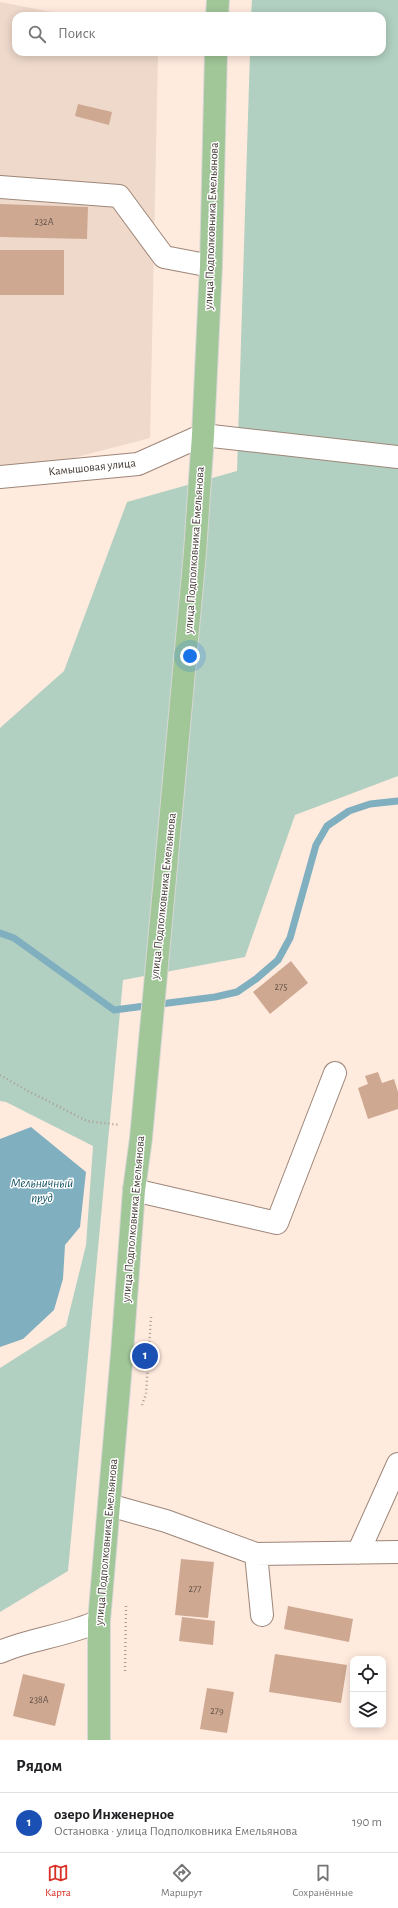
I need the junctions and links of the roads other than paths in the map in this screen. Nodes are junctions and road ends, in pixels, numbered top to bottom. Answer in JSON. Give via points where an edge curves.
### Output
{"nodes":[{"id":1,"x":218,"y":0,"type":"edge"},
{"id":2,"x":217,"y":12,"type":"edge"},
{"id":3,"x":216,"y":56,"type":"edge"},
{"id":4,"x":0,"y":187,"type":"edge"},
{"id":5,"x":211,"y":266,"type":"junction"},
{"id":6,"x":203,"y":435,"type":"junction"},
{"id":7,"x":398,"y":458,"type":"edge"},
{"id":8,"x":0,"y":476,"type":"edge"},
{"id":9,"x":335,"y":1073,"type":"dead end"},
{"id":10,"x":134,"y":1190,"type":"junction"},
{"id":11,"x":398,"y":1464,"type":"edge"},
{"id":12,"x":109,"y":1505,"type":"junction"},
{"id":13,"x":398,"y":1552,"type":"edge"},
{"id":14,"x":358,"y":1553,"type":"junction"},
{"id":15,"x":256,"y":1554,"type":"junction"},
{"id":16,"x":262,"y":1615,"type":"dead end"},
{"id":17,"x":99,"y":1621,"type":"junction"},
{"id":18,"x":0,"y":1652,"type":"edge"},
{"id":19,"x":99,"y":1740,"type":"edge"}],
"edges":[{"from":1,"to":2,"type":"main road"},
{"from":3,"to":5,"type":"main road","name":"улица Подполковника Емельянова"},
{"from":4,"to":5,"type":"street","via":[[119,196],[164,257]]},
{"from":5,"to":6,"type":"main road","name":"улица Подполковника Емельянова"},
{"from":6,"to":7,"type":"street"},
{"from":6,"to":8,"type":"street","name":"Камышовая улица","via":[[138,464]]},
{"from":6,"to":10,"type":"main road","name":"улица Подполковника Емельянова","via":[[195,552],[142,1128]]},
{"from":9,"to":10,"type":"street","via":[[277,1223]]},
{"from":10,"to":12,"type":"main road","name":"улица Подполковника Емельянова"},
{"from":11,"to":14,"type":"street"},
{"from":12,"to":15,"type":"street","via":[[166,1521]]},
{"from":12,"to":17,"type":"main road","name":"улица Подполковника Емельянова"},
{"from":13,"to":14,"type":"street"},
{"from":14,"to":15,"type":"street"},
{"from":15,"to":16,"type":"street"},
{"from":17,"to":18,"type":"street"},
{"from":17,"to":19,"type":"main road","name":"улица Подполковника Емельянова"}]}
